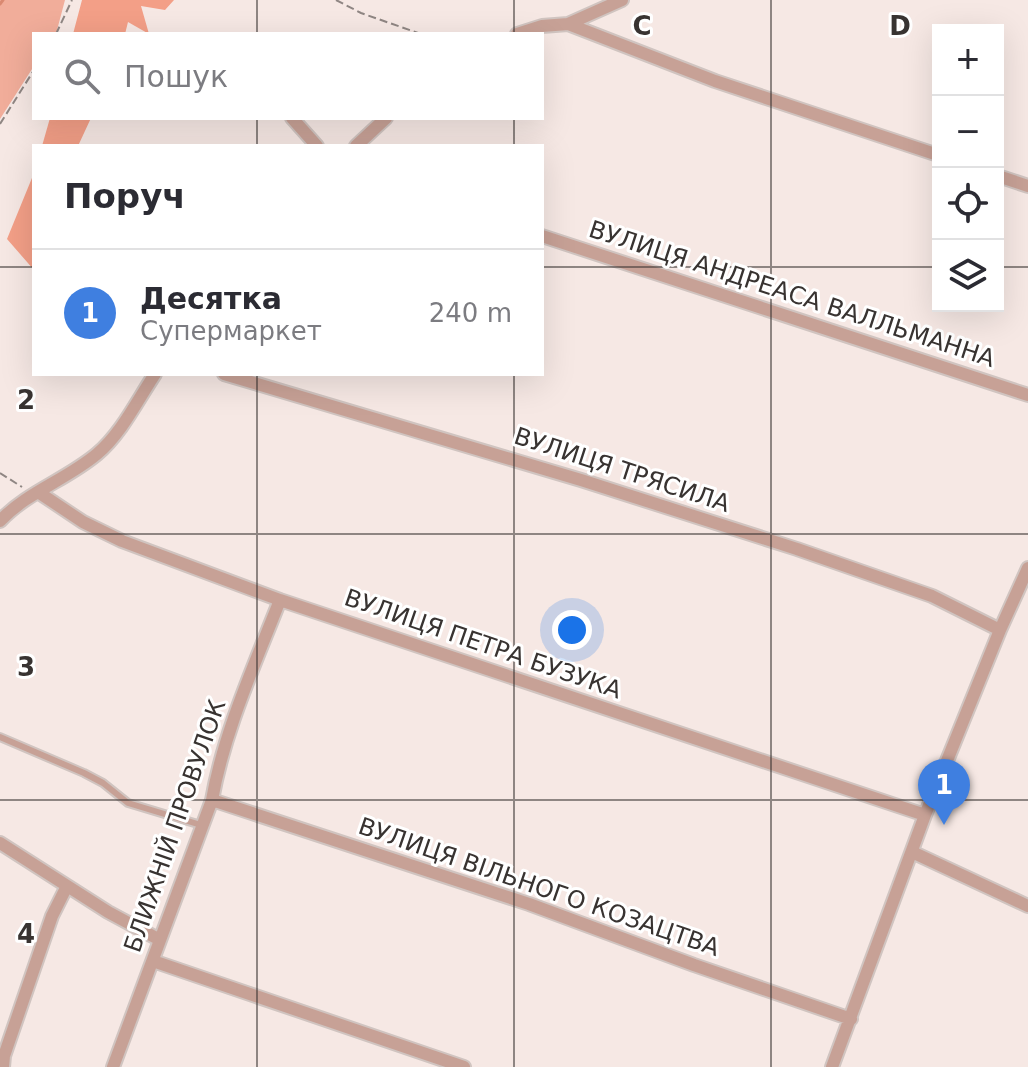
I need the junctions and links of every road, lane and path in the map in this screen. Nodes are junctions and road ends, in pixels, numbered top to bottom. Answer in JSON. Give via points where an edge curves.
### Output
{"nodes":[{"id":1,"x":72,"y":0,"type":"edge"},
{"id":2,"x":336,"y":0,"type":"edge"},
{"id":3,"x":622,"y":0,"type":"edge"},
{"id":4,"x":568,"y":24,"type":"junction"},
{"id":5,"x":57,"y":32,"type":"edge"},
{"id":6,"x":415,"y":32,"type":"edge"},
{"id":7,"x":523,"y":32,"type":"edge"},
{"id":8,"x":32,"y":73,"type":"edge"},
{"id":9,"x":294,"y":120,"type":"edge"},
{"id":10,"x":384,"y":120,"type":"edge"},
{"id":11,"x":0,"y":124,"type":"edge"},
{"id":12,"x":315,"y":144,"type":"edge"},
{"id":13,"x":358,"y":144,"type":"edge"},
{"id":14,"x":932,"y":153,"type":"edge"},
{"id":15,"x":1004,"y":178,"type":"edge"},
{"id":16,"x":1028,"y":186,"type":"edge"},
{"id":17,"x":544,"y":237,"type":"edge"},
{"id":18,"x":154,"y":376,"type":"edge"},
{"id":19,"x":231,"y":376,"type":"edge"},
{"id":20,"x":1028,"y":395,"type":"edge"},
{"id":21,"x":0,"y":473,"type":"edge"},
{"id":22,"x":38,"y":492,"type":"junction"},
{"id":23,"x":0,"y":521,"type":"edge"},
{"id":24,"x":1028,"y":568,"type":"edge"},
{"id":25,"x":280,"y":600,"type":"junction"},
{"id":26,"x":1000,"y":630,"type":"junction"},
{"id":27,"x":0,"y":737,"type":"edge"},
{"id":28,"x":212,"y":800,"type":"junction"},
{"id":29,"x":925,"y":815,"type":"junction"},
{"id":30,"x":201,"y":825,"type":"junction"},
{"id":31,"x":0,"y":843,"type":"edge"},
{"id":32,"x":912,"y":852,"type":"junction"},
{"id":33,"x":67,"y":886,"type":"junction"},
{"id":34,"x":1028,"y":906,"type":"edge"},
{"id":35,"x":160,"y":940,"type":"junction"},
{"id":36,"x":153,"y":961,"type":"junction"},
{"id":37,"x":851,"y":1019,"type":"junction"},
{"id":38,"x":3,"y":1067,"type":"edge"},
{"id":39,"x":113,"y":1067,"type":"edge"},
{"id":40,"x":464,"y":1067,"type":"edge"},
{"id":41,"x":832,"y":1067,"type":"edge"}],
"edges":[{"from":1,"to":5,"type":"path"},
{"from":2,"to":6,"type":"path"},
{"from":3,"to":4,"type":"street"},
{"from":4,"to":7,"type":"street"},
{"from":4,"to":14,"type":"street","via":[[715,81]]},
{"from":8,"to":11,"type":"path"},
{"from":9,"to":12,"type":"street"},
{"from":10,"to":13,"type":"street"},
{"from":15,"to":16,"type":"street"},
{"from":17,"to":20,"type":"street","name":"ВУЛИЦЯ АНДРЕАСА ВАЛЛЬМАННА"},
{"from":18,"to":22,"type":"street","via":[[109,443]]},
{"from":19,"to":26,"type":"street","name":"ВУЛИЦЯ ТРЯСИЛА","via":[[784,545],[932,596]]},
{"from":21,"to":22,"type":"path"},
{"from":22,"to":23,"type":"street"},
{"from":22,"to":25,"type":"street","name":"ВУЛИЦЯ ПЕТРА БУЗУКА","via":[[122,541]]},
{"from":24,"to":26,"type":"street"},
{"from":25,"to":28,"type":"street","name":"БЛИЖНІЙ ПРОВУЛОК"},
{"from":25,"to":29,"type":"street","name":"ВУЛИЦЯ ПЕТРА БУЗУКА"},
{"from":26,"to":29,"type":"street"},
{"from":27,"to":30,"type":"lane","via":[[84,773],[128,803]]},
{"from":28,"to":30,"type":"street","name":"БЛИЖНІЙ ПРОВУЛОК"},
{"from":28,"to":37,"type":"street","name":"ВУЛИЦЯ ВІЛЬНОГО КОЗАЦТВА","via":[[529,904]]},
{"from":29,"to":32,"type":"street"},
{"from":30,"to":35,"type":"street","name":"БЛИЖНІЙ ПРОВУЛОК"},
{"from":31,"to":33,"type":"street"},
{"from":32,"to":34,"type":"street"},
{"from":32,"to":37,"type":"street"},
{"from":33,"to":35,"type":"street"},
{"from":33,"to":38,"type":"street","via":[[52,916]]},
{"from":35,"to":36,"type":"street","name":"БЛИЖНІЙ ПРОВУЛОК"},
{"from":36,"to":39,"type":"street","name":"БЛИЖНІЙ ПРОВУЛОК"},
{"from":36,"to":40,"type":"street"},
{"from":37,"to":41,"type":"street"}]}
